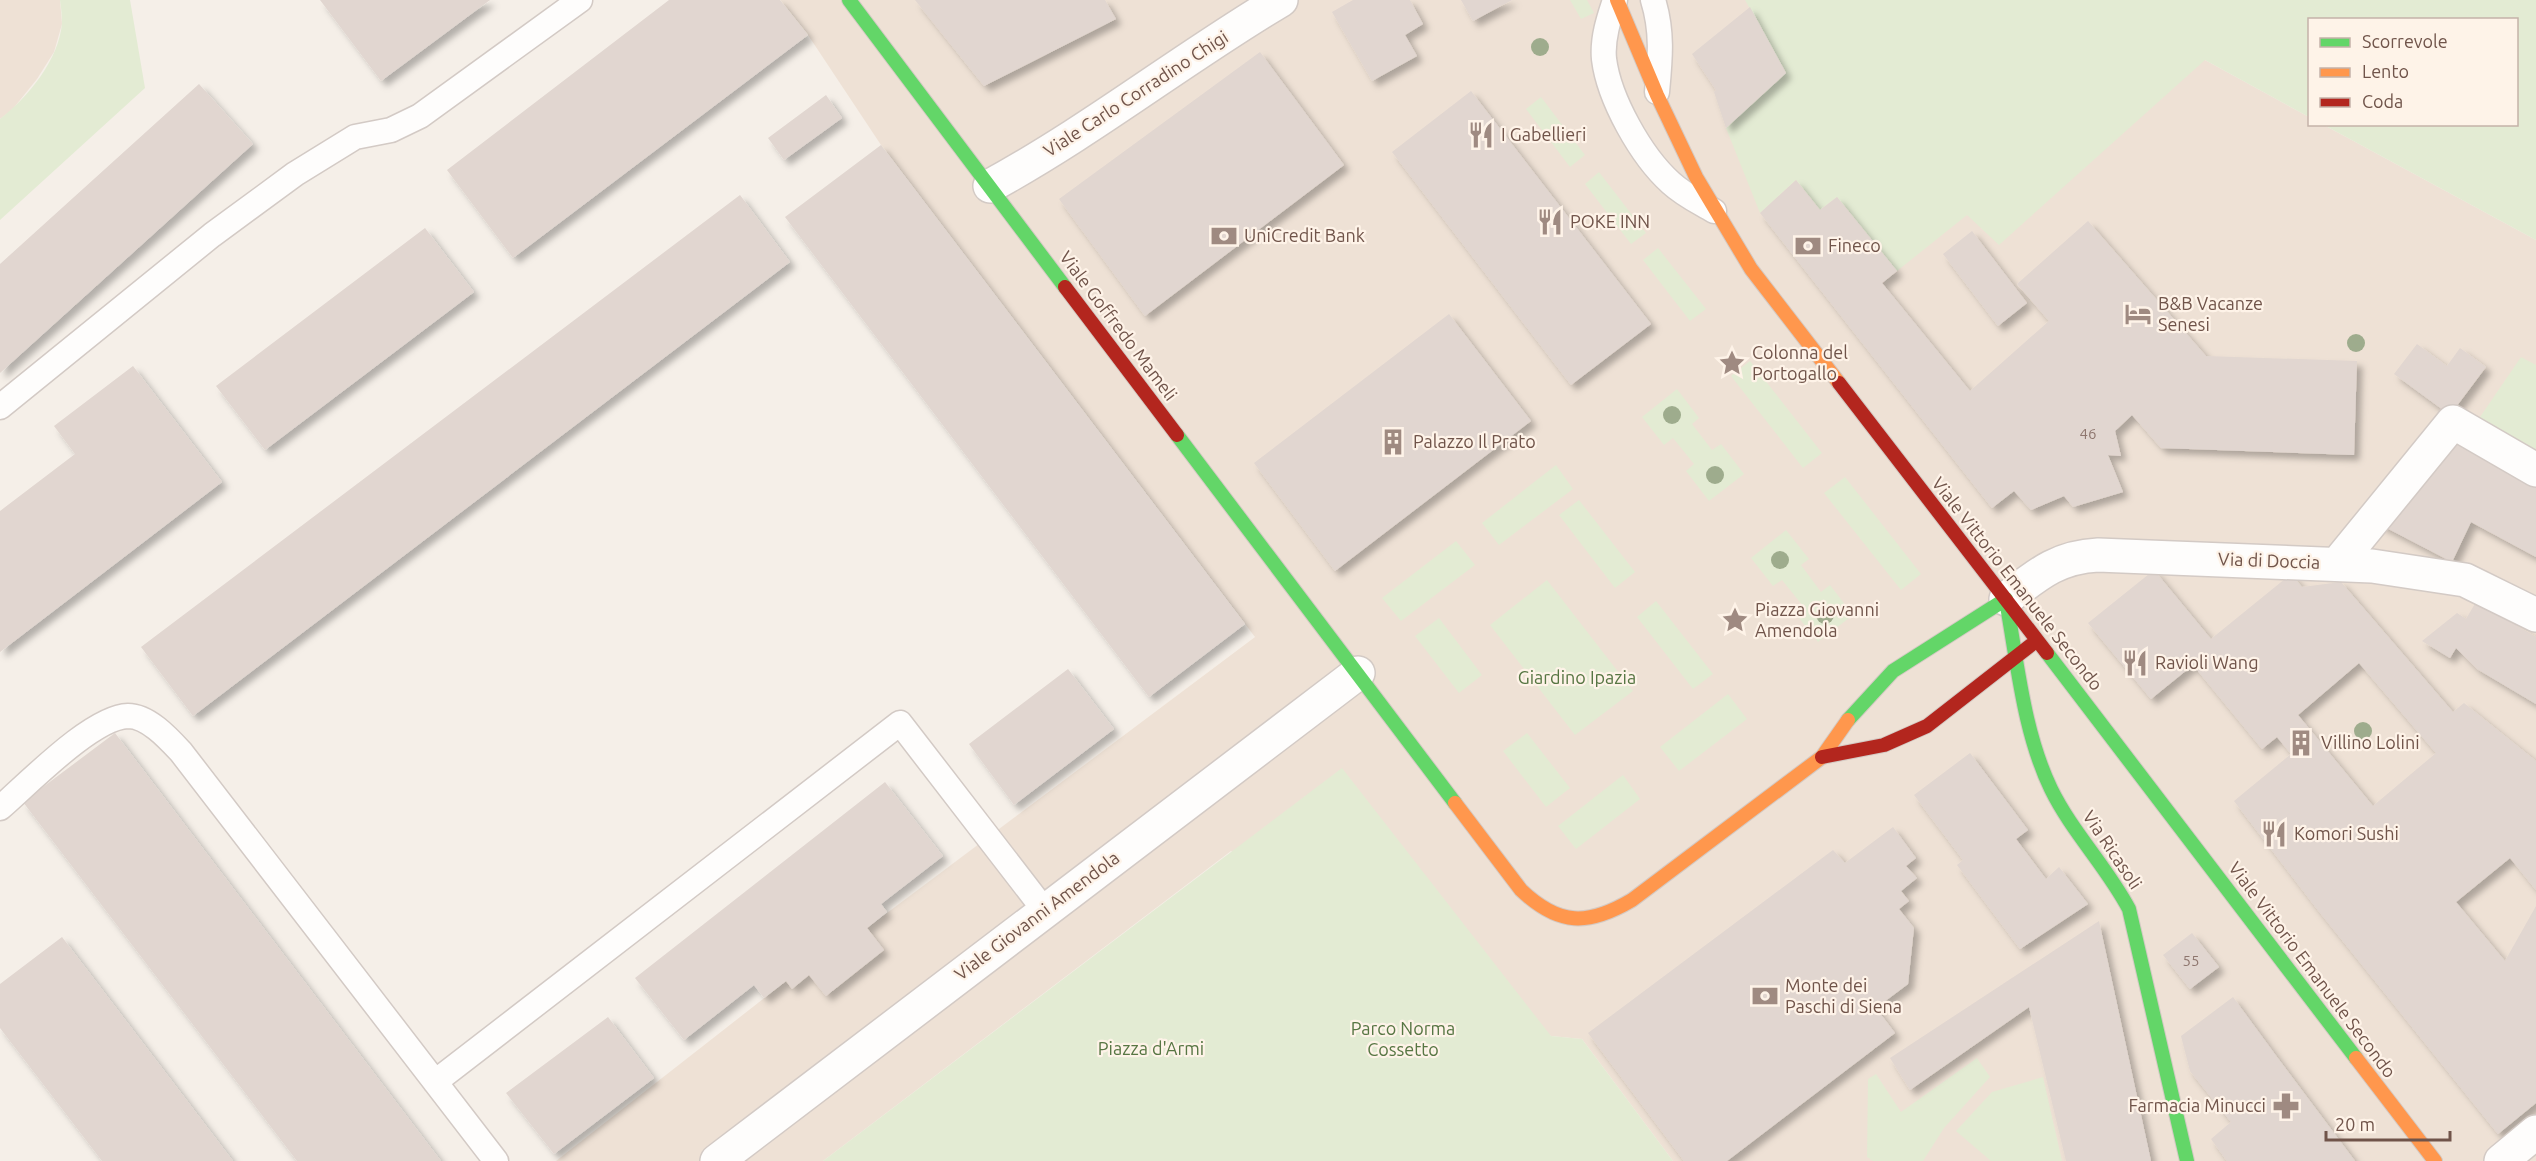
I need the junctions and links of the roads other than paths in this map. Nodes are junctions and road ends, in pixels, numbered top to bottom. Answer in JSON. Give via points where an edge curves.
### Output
{"nodes":[{"id":1,"x":580,"y":0,"type":"edge"},
{"id":2,"x":849,"y":0,"type":"edge"},
{"id":3,"x":1281,"y":0,"type":"edge"},
{"id":4,"x":1616,"y":0,"type":"edge"},
{"id":5,"x":1653,"y":0,"type":"edge"},
{"id":6,"x":1657,"y":95,"type":"junction"},
{"id":7,"x":990,"y":186,"type":"junction"},
{"id":8,"x":1714,"y":211,"type":"junction"},
{"id":9,"x":0,"y":407,"type":"edge"},
{"id":10,"x":2536,"y":470,"type":"edge"},
{"id":11,"x":2338,"y":563,"type":"junction"},
{"id":12,"x":2006,"y":599,"type":"junction"},
{"id":13,"x":2536,"y":615,"type":"edge"},
{"id":14,"x":2037,"y":640,"type":"junction"},
{"id":15,"x":2016,"y":656,"type":"junction"},
{"id":16,"x":1358,"y":673,"type":"junction"},
{"id":17,"x":1822,"y":757,"type":"junction"},
{"id":18,"x":0,"y":808,"type":"edge"},
{"id":19,"x":1045,"y":910,"type":"junction"},
{"id":20,"x":435,"y":1082,"type":"junction"},
{"id":21,"x":2536,"y":1132,"type":"edge"},
{"id":22,"x":496,"y":1161,"type":"edge"},
{"id":23,"x":717,"y":1161,"type":"edge"},
{"id":24,"x":2187,"y":1161,"type":"edge"},
{"id":25,"x":2435,"y":1161,"type":"edge"},
{"id":26,"x":2501,"y":1161,"type":"edge"}],
"edges":[{"from":1,"to":9,"type":"lane","via":[[420,116],[391,130],[355,137],[295,174],[186,256]]},
{"from":2,"to":7,"type":"main road","name":"Viale Goffredo Mameli"},
{"from":3,"to":7,"type":"street","name":"Viale Carlo Corradino Chigi"},
{"from":4,"to":6,"type":"main road","name":"Viale Vittorio Emanuele Secondo"},
{"from":4,"to":8,"type":"lane","via":[[1605,37],[1604,57],[1616,99],[1660,171],[1684,194]]},
{"from":5,"to":6,"type":"lane","via":[[1661,47]]},
{"from":6,"to":8,"type":"main road","name":"Viale Vittorio Emanuele Secondo"},
{"from":7,"to":16,"type":"main road","name":"Viale Goffredo Mameli"},
{"from":8,"to":12,"type":"main road","name":"Viale Vittorio Emanuele Secondo","via":[[1769,295]]},
{"from":10,"to":11,"type":"street","via":[[2453,422]]},
{"from":11,"to":12,"type":"street","name":"Via di Doccia","via":[[2083,556],[2039,573]]},
{"from":11,"to":13,"type":"street","name":"Via di Doccia","via":[[2465,580]]},
{"from":12,"to":14,"type":"main road","name":"Viale Vittorio Emanuele Secondo"},
{"from":12,"to":15,"type":"main road","name":"Via Ricasoli"},
{"from":12,"to":17,"type":"main road","via":[[1893,671],[1853,712]]},
{"from":14,"to":15,"type":"main road"},
{"from":14,"to":25,"type":"main road","name":"Viale Vittorio Emanuele Secondo"},
{"from":15,"to":17,"type":"main road","via":[[1927,726],[1884,745]]},
{"from":15,"to":24,"type":"main road","name":"Via Ricasoli","via":[[2034,741],[2051,790],[2129,909]]},
{"from":16,"to":17,"type":"main road","via":[[1521,890],[1537,907],[1565,919],[1598,918],[1621,908]]},
{"from":16,"to":19,"type":"street","name":"Viale Giovanni Amendola"},
{"from":18,"to":20,"type":"lane","via":[[74,744],[109,720],[129,716],[155,728],[181,752]]},
{"from":19,"to":20,"type":"lane","via":[[900,723]]},
{"from":19,"to":23,"type":"street","name":"Viale Giovanni Amendola"},
{"from":20,"to":22,"type":"lane"},
{"from":21,"to":26,"type":"street"}]}
